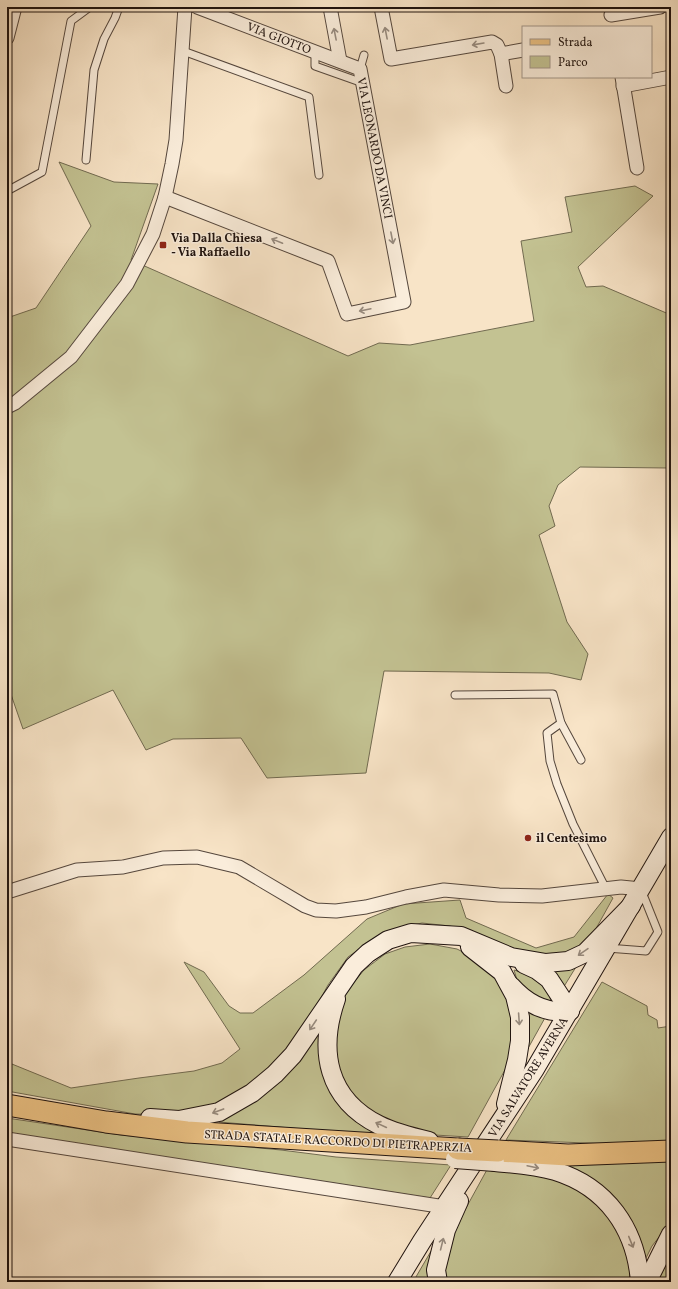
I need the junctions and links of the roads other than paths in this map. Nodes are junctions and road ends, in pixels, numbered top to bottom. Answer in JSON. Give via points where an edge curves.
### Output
{"nodes":[{"id":1,"x":14,"y":7,"type":"edge"},
{"id":2,"x":90,"y":7,"type":"edge"},
{"id":3,"x":119,"y":7,"type":"edge"},
{"id":4,"x":185,"y":7,"type":"edge"},
{"id":5,"x":197,"y":7,"type":"edge"},
{"id":6,"x":330,"y":7,"type":"edge"},
{"id":7,"x":381,"y":7,"type":"edge"},
{"id":8,"x":660,"y":7,"type":"edge"},
{"id":9,"x":611,"y":16,"type":"edge"},
{"id":10,"x":7,"y":38,"type":"edge"},
{"id":11,"x":522,"y":50,"type":"edge"},
{"id":12,"x":183,"y":51,"type":"junction"},
{"id":13,"x":315,"y":52,"type":"junction"},
{"id":14,"x":501,"y":54,"type":"junction"},
{"id":15,"x":364,"y":55,"type":"dead end"},
{"id":16,"x":340,"y":61,"type":"junction"},
{"id":17,"x":360,"y":69,"type":"junction"},
{"id":18,"x":671,"y":77,"type":"edge"},
{"id":19,"x":623,"y":82,"type":"edge"},
{"id":20,"x":363,"y":83,"type":"junction"},
{"id":21,"x":506,"y":86,"type":"dead end"},
{"id":22,"x":86,"y":160,"type":"dead end"},
{"id":23,"x":638,"y":168,"type":"dead end"},
{"id":24,"x":319,"y":175,"type":"dead end"},
{"id":25,"x":7,"y":191,"type":"edge"},
{"id":26,"x":165,"y":197,"type":"junction"},
{"id":27,"x":7,"y":407,"type":"edge"},
{"id":28,"x":455,"y":695,"type":"dead end"},
{"id":29,"x":561,"y":723,"type":"junction"},
{"id":30,"x":580,"y":760,"type":"dead end"},
{"id":31,"x":671,"y":838,"type":"edge"},
{"id":32,"x":606,"y":888,"type":"junction"},
{"id":33,"x":640,"y":889,"type":"junction"},
{"id":34,"x":7,"y":892,"type":"edge"},
{"id":35,"x":631,"y":906,"type":"junction"},
{"id":36,"x":451,"y":935,"type":"junction"},
{"id":37,"x":606,"y":948,"type":"junction"},
{"id":38,"x":512,"y":957,"type":"junction"},
{"id":39,"x":343,"y":982,"type":"junction"},
{"id":40,"x":508,"y":983,"type":"junction"},
{"id":41,"x":570,"y":1011,"type":"junction"},
{"id":42,"x":7,"y":1097,"type":"edge"},
{"id":43,"x":7,"y":1105,"type":"edge"},
{"id":44,"x":503,"y":1118,"type":"junction"},
{"id":45,"x":7,"y":1139,"type":"edge"},
{"id":46,"x":671,"y":1151,"type":"edge"},
{"id":47,"x":457,"y":1154,"type":"junction"},
{"id":48,"x":478,"y":1156,"type":"junction"},
{"id":49,"x":496,"y":1156,"type":"junction"},
{"id":50,"x":445,"y":1207,"type":"junction"},
{"id":51,"x":671,"y":1234,"type":"edge"},
{"id":52,"x":397,"y":1282,"type":"edge"},
{"id":53,"x":438,"y":1282,"type":"edge"},
{"id":54,"x":640,"y":1282,"type":"edge"},
{"id":55,"x":647,"y":1282,"type":"edge"}],
"edges":[{"from":1,"to":10,"type":"street"},
{"from":2,"to":25,"type":"lane","via":[[71,20],[42,172]]},
{"from":3,"to":22,"type":"lane","via":[[104,39],[94,70]]},
{"from":4,"to":12,"type":"street"},
{"from":5,"to":13,"type":"street","name":"VIA GIOTTO"},
{"from":16,"to":6,"type":"street","one_way":true},
{"from":14,"to":7,"type":"street","one_way":true,"via":[[498,46],[492,42],[391,59]]},
{"from":8,"to":9,"type":"street"},
{"from":11,"to":14,"type":"street"},
{"from":12,"to":24,"type":"lane","via":[[309,97]]},
{"from":12,"to":26,"type":"street","via":[[176,140]]},
{"from":13,"to":16,"type":"street","name":"VIA GIOTTO"},
{"from":13,"to":20,"type":"lane","via":[[315,66]]},
{"from":14,"to":21,"type":"street"},
{"from":15,"to":17,"type":"lane"},
{"from":16,"to":17,"type":"street","name":"VIA LEONARDO DA VINCI"},
{"from":17,"to":20,"type":"street","name":"VIA LEONARDO DA VINCI"},
{"from":18,"to":19,"type":"street"},
{"from":19,"to":23,"type":"street"},
{"from":20,"to":26,"type":"street","name":"VIA LEONARDO DA VINCI","one_way":true,"via":[[404,302],[346,314],[328,261]]},
{"from":26,"to":27,"type":"street","via":[[153,234],[127,284],[71,357]]},
{"from":28,"to":29,"type":"lane","via":[[553,694]]},
{"from":29,"to":30,"type":"lane"},
{"from":29,"to":32,"type":"lane","via":[[547,733],[550,761],[573,824]]},
{"from":31,"to":33,"type":"main road","name":"VIA SALVATORE AVERNA"},
{"from":32,"to":33,"type":"street"},
{"from":32,"to":34,"type":"street","via":[[542,896],[444,890],[366,907],[336,911],[316,910],[238,867],[197,857],[163,858],[123,867],[77,870]]},
{"from":33,"to":35,"type":"main road","name":"VIA SALVATORE AVERNA"},
{"from":33,"to":37,"type":"lane","via":[[658,932],[646,951]]},
{"from":35,"to":37,"type":"main road","name":"VIA SALVATORE AVERNA"},
{"from":35,"to":38,"type":"main road","one_way":true,"via":[[584,953],[568,961],[546,963]]},
{"from":36,"to":38,"type":"main road","via":[[461,936]]},
{"from":36,"to":39,"type":"main road","via":[[411,933],[388,940],[368,952]]},
{"from":36,"to":40,"type":"main road","via":[[475,949],[502,972]]},
{"from":37,"to":41,"type":"main road","name":"VIA SALVATORE AVERNA"},
{"from":38,"to":41,"type":"main road","via":[[549,979]]},
{"from":39,"to":42,"type":"main road","one_way":true,"via":[[293,1055],[275,1074],[252,1093],[219,1112],[179,1120],[132,1118]]},
{"from":47,"to":39,"type":"main road","one_way":true,"via":[[378,1125],[355,1110],[342,1096],[334,1081],[327,1055],[329,1024]]},
{"from":40,"to":41,"type":"main road","via":[[521,997],[539,1008],[549,1011]]},
{"from":40,"to":44,"type":"main road","one_way":true,"via":[[515,996],[520,1017],[520,1041]]},
{"from":41,"to":44,"type":"main road","name":"VIA SALVATORE AVERNA"},
{"from":43,"to":47,"type":"main road","name":"STRADA STATALE RACCORDO DI PIETRAPERZIA","via":[[106,1122],[187,1132]]},
{"from":44,"to":48,"type":"main road","name":"VIA SALVATORE AVERNA"},
{"from":45,"to":50,"type":"street"},
{"from":46,"to":49,"type":"main road","name":"STRADA STATALE RACCORDO DI PIETRAPERZIA"},
{"from":47,"to":49,"type":"main road","name":"STRADA STATALE RACCORDO DI PIETRAPERZIA","bridge":true},
{"from":48,"to":50,"type":"main road","name":"VIA SALVATORE AVERNA"},
{"from":53,"to":48,"type":"main road","one_way":true,"via":[[436,1270],[446,1230]]},
{"from":49,"to":54,"type":"main road","one_way":true,"via":[[555,1171],[585,1184],[609,1204],[624,1224],[633,1243]]},
{"from":50,"to":52,"type":"main road","name":"VIA SALVATORE AVERNA"},
{"from":51,"to":55,"type":"main road"}]}
